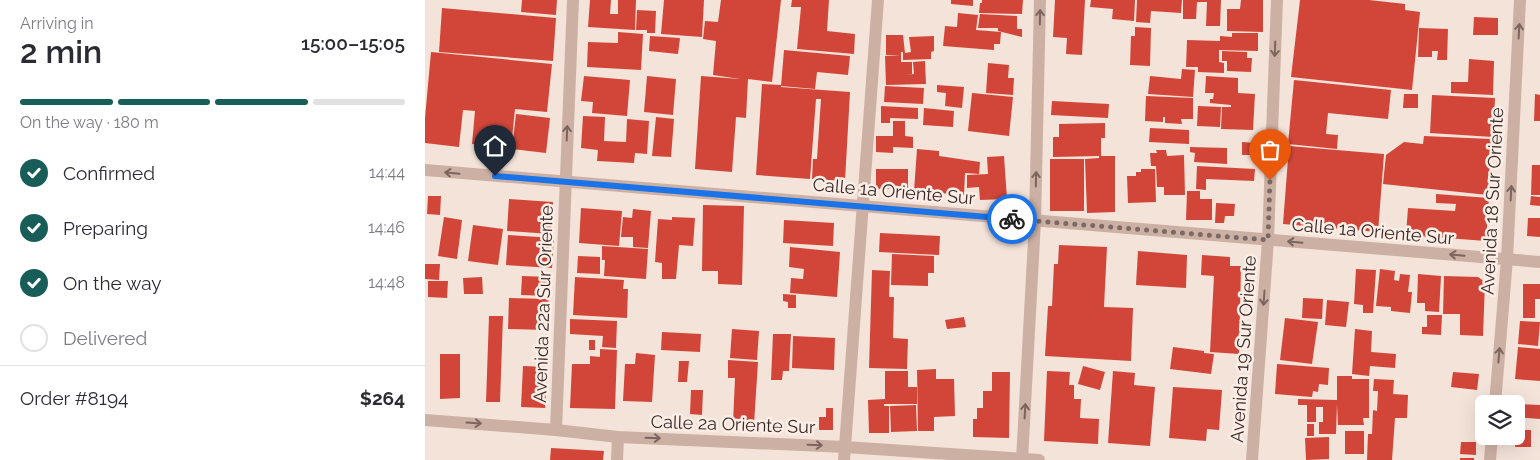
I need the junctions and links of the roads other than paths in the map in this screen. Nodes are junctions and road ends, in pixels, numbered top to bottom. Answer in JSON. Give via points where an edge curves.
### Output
{"nodes":[{"id":1,"x":573,"y":0,"type":"edge"},
{"id":2,"x":878,"y":0,"type":"edge"},
{"id":3,"x":1040,"y":0,"type":"edge"},
{"id":4,"x":1277,"y":0,"type":"edge"},
{"id":5,"x":1520,"y":0,"type":"edge"},
{"id":6,"x":425,"y":170,"type":"edge"},
{"id":7,"x":566,"y":182,"type":"junction"},
{"id":8,"x":863,"y":206,"type":"junction"},
{"id":9,"x":1035,"y":220,"type":"junction"},
{"id":10,"x":1268,"y":240,"type":"junction"},
{"id":11,"x":1507,"y":260,"type":"junction"},
{"id":12,"x":1540,"y":262,"type":"edge"},
{"id":13,"x":1496,"y":395,"type":"edge"},
{"id":14,"x":425,"y":420,"type":"edge"},
{"id":15,"x":556,"y":430,"type":"junction"},
{"id":16,"x":618,"y":437,"type":"junction"},
{"id":17,"x":1491,"y":445,"type":"edge"},
{"id":18,"x":845,"y":447,"type":"junction"},
{"id":19,"x":1022,"y":459,"type":"edge"},
{"id":20,"x":617,"y":460,"type":"edge"},
{"id":21,"x":844,"y":460,"type":"edge"},
{"id":22,"x":1039,"y":460,"type":"edge"},
{"id":23,"x":1252,"y":460,"type":"edge"},
{"id":24,"x":1490,"y":460,"type":"edge"}],
"edges":[{"from":7,"to":1,"type":"street","name":"Avenida 22a Sur Oriente","one_way":true},
{"from":2,"to":8,"type":"street"},
{"from":9,"to":3,"type":"street","one_way":true},
{"from":4,"to":10,"type":"street","name":"Avenida 19 Sur Oriente","one_way":true},
{"from":11,"to":5,"type":"street","name":"Avenida 18 Sur Oriente","one_way":true},
{"from":7,"to":6,"type":"street","name":"Calle 1a Oriente Sur","one_way":true},
{"from":7,"to":8,"type":"street","name":"Calle 1a Oriente Sur"},
{"from":7,"to":15,"type":"street","name":"Avenida 22a Sur Oriente"},
{"from":8,"to":9,"type":"street","name":"Calle 1a Oriente Sur"},
{"from":8,"to":18,"type":"street"},
{"from":9,"to":10,"type":"street","name":"Calle 1a Oriente Sur"},
{"from":19,"to":9,"type":"street","one_way":true},
{"from":11,"to":10,"type":"street","name":"Calle 1a Oriente Sur","one_way":true},
{"from":10,"to":23,"type":"street","name":"Avenida 19 Sur Oriente","one_way":true},
{"from":11,"to":12,"type":"street","name":"Calle 1a Oriente Sur"},
{"from":13,"to":11,"type":"street","name":"Avenida 18 Sur Oriente","one_way":true},
{"from":14,"to":15,"type":"street","name":"Calle 2a Oriente Sur","one_way":true},
{"from":15,"to":16,"type":"street","name":"Calle 2a Oriente Sur"},
{"from":16,"to":18,"type":"street","name":"Calle 2a Oriente Sur","one_way":true},
{"from":16,"to":20,"type":"street"},
{"from":17,"to":24,"type":"street"},
{"from":18,"to":19,"type":"street","name":"Calle 2a Oriente Sur"},
{"from":18,"to":21,"type":"street"},
{"from":19,"to":22,"type":"street","name":"Calle 2a Oriente Sur"}]}
